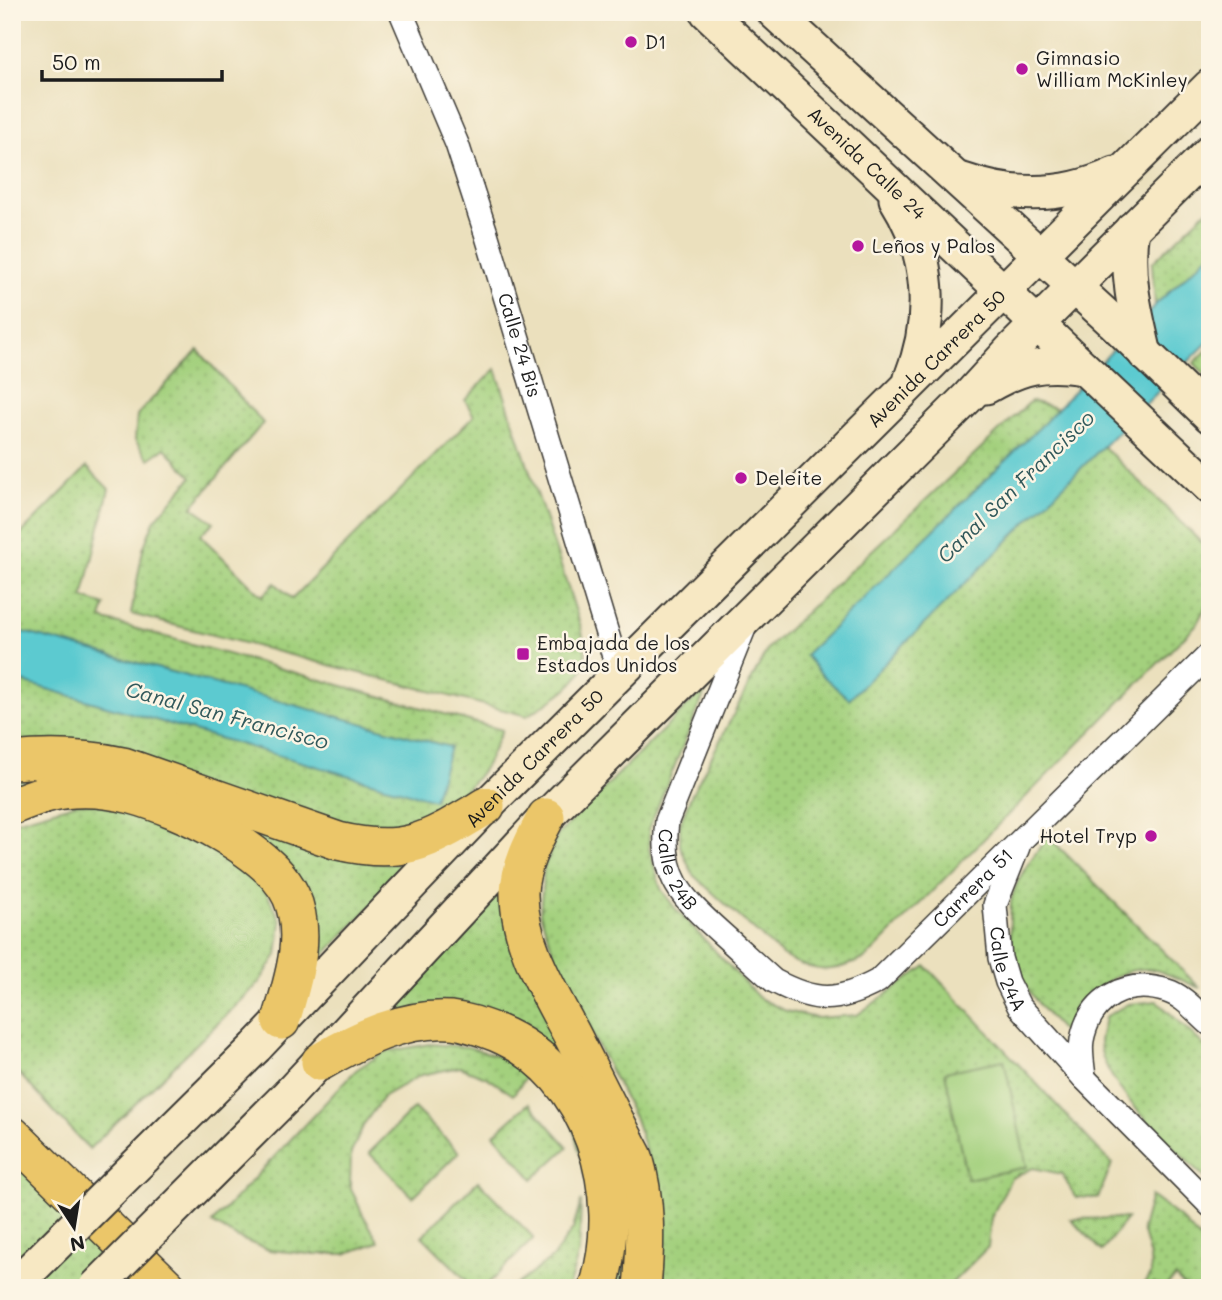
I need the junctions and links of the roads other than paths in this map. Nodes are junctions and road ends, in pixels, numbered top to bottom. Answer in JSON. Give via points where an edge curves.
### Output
{"nodes":[{"id":1,"x":707,"y":12,"type":"edge"},
{"id":2,"x":774,"y":12,"type":"edge"},
{"id":3,"x":405,"y":15,"type":"edge"},
{"id":4,"x":1210,"y":86,"type":"edge"},
{"id":5,"x":1210,"y":152,"type":"edge"},
{"id":6,"x":1123,"y":170,"type":"junction"},
{"id":7,"x":955,"y":177,"type":"junction"},
{"id":8,"x":884,"y":179,"type":"junction"},
{"id":9,"x":1132,"y":229,"type":"junction"},
{"id":10,"x":1039,"y":254,"type":"junction"},
{"id":11,"x":1074,"y":287,"type":"junction"},
{"id":12,"x":1002,"y":291,"type":"junction"},
{"id":13,"x":1123,"y":310,"type":"junction"},
{"id":14,"x":1037,"y":324,"type":"junction"},
{"id":15,"x":1083,"y":368,"type":"junction"},
{"id":16,"x":910,"y":383,"type":"junction"},
{"id":17,"x":969,"y":396,"type":"junction"},
{"id":18,"x":1210,"y":416,"type":"edge"},
{"id":19,"x":1210,"y":487,"type":"edge"},
{"id":20,"x":750,"y":612,"type":"junction"},
{"id":21,"x":1210,"y":654,"type":"edge"},
{"id":22,"x":619,"y":673,"type":"junction"},
{"id":23,"x":12,"y":761,"type":"edge"},
{"id":24,"x":12,"y":806,"type":"edge"},
{"id":25,"x":486,"y":806,"type":"junction"},
{"id":26,"x":546,"y":817,"type":"junction"},
{"id":27,"x":1022,"y":838,"type":"junction"},
{"id":28,"x":851,"y":995,"type":"joint"},
{"id":29,"x":1210,"y":1024,"type":"edge"},
{"id":30,"x":268,"y":1034,"type":"junction"},
{"id":31,"x":320,"y":1062,"type":"junction"},
{"id":32,"x":1084,"y":1078,"type":"junction"},
{"id":33,"x":12,"y":1135,"type":"edge"},
{"id":34,"x":1210,"y":1205,"type":"edge"},
{"id":35,"x":13,"y":1286,"type":"edge"},
{"id":36,"x":95,"y":1288,"type":"edge"},
{"id":37,"x":168,"y":1288,"type":"edge"},
{"id":38,"x":598,"y":1288,"type":"edge"},
{"id":39,"x":642,"y":1288,"type":"edge"}],
"edges":[{"from":1,"to":8,"type":"main road","name":"Avenida Calle 24"},
{"from":2,"to":7,"type":"main road"},
{"from":3,"to":22,"type":"street","name":"Calle 24 Bis","via":[[457,144],[486,233]]},
{"from":4,"to":6,"type":"main road","name":"Avenida Carrera 50"},
{"from":5,"to":9,"type":"main road"},
{"from":6,"to":7,"type":"main road","via":[[1079,187],[1033,194],[1006,192]]},
{"from":6,"to":10,"type":"main road","name":"Avenida Carrera 50"},
{"from":7,"to":10,"type":"main road"},
{"from":8,"to":12,"type":"main road","name":"Avenida Calle 24"},
{"from":8,"to":16,"type":"main road","via":[[908,223],[927,286],[925,336]]},
{"from":9,"to":11,"type":"main road"},
{"from":9,"to":13,"type":"main road"},
{"from":10,"to":11,"type":"main road"},
{"from":10,"to":12,"type":"main road","name":"Avenida Carrera 50"},
{"from":11,"to":13,"type":"main road"},
{"from":11,"to":14,"type":"main road"},
{"from":12,"to":14,"type":"main road","name":"Avenida Calle 24"},
{"from":12,"to":16,"type":"main road","name":"Avenida Carrera 50"},
{"from":13,"to":18,"type":"main road","via":[[1145,354]]},
{"from":14,"to":15,"type":"main road","name":"Avenida Calle 24"},
{"from":14,"to":17,"type":"main road"},
{"from":15,"to":17,"type":"main road","via":[[1061,364],[1021,368]]},
{"from":15,"to":19,"type":"main road","name":"Avenida Calle 24"},
{"from":16,"to":22,"type":"main road","name":"Avenida Carrera 50"},
{"from":17,"to":20,"type":"main road"},
{"from":20,"to":26,"type":"main road"},
{"from":20,"to":28,"type":"street","name":"Calle 24B","via":[[667,821],[664,844],[669,867],[688,904],[774,981],[824,998]]},
{"from":21,"to":27,"type":"street","name":"Carrera 51"},
{"from":22,"to":25,"type":"main road","name":"Avenida Carrera 50"},
{"from":23,"to":25,"type":"main road","via":[[63,758],[123,766],[366,847],[416,843]]},
{"from":24,"to":30,"type":"main road","via":[[41,794],[72,789],[133,795],[218,832],[259,857],[292,897],[299,925],[297,957]]},
{"from":25,"to":30,"type":"main road","name":"Avenida Carrera 50"},
{"from":26,"to":31,"type":"main road"},
{"from":26,"to":39,"type":"main road","via":[[522,871],[521,916],[545,982],[634,1157],[646,1220]]},
{"from":27,"to":28,"type":"street","name":"Carrera 51","via":[[878,981]]},
{"from":27,"to":32,"type":"street","name":"Calle 24A","via":[[995,905],[1000,958],[1019,1006]]},
{"from":29,"to":32,"type":"street","via":[[1169,992],[1142,986],[1112,993],[1089,1016],[1082,1043]]},
{"from":30,"to":35,"type":"main road","name":"Avenida Carrera 50","bridge":true},
{"from":31,"to":36,"type":"main road","bridge":true},
{"from":31,"to":38,"type":"main road","via":[[372,1035],[449,1020],[471,1023],[515,1041],[550,1067],[577,1103],[595,1139],[605,1178],[609,1219]]},
{"from":32,"to":34,"type":"street","name":"Calle 24A"},
{"from":33,"to":37,"type":"main road"}]}
